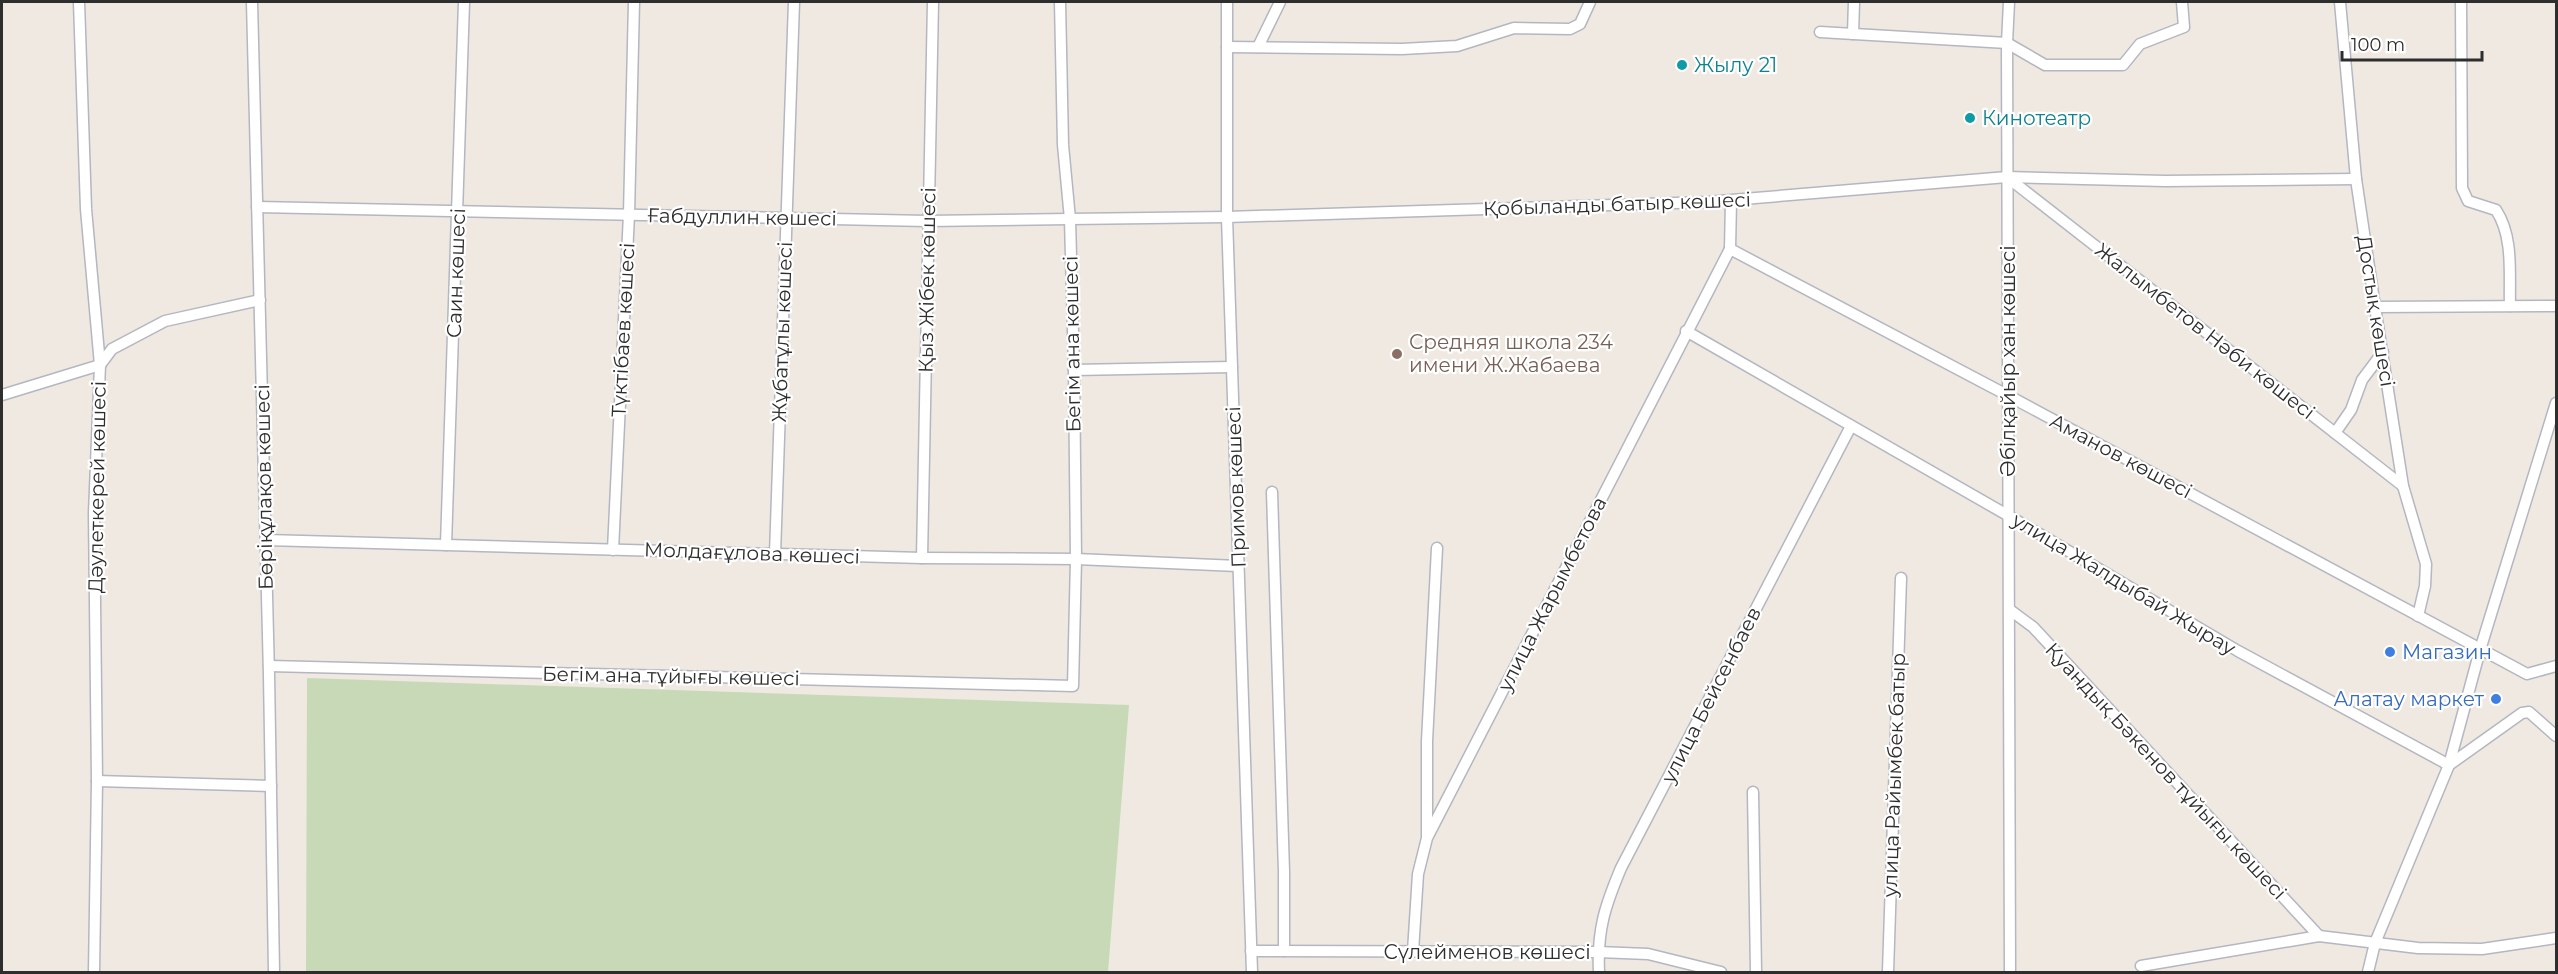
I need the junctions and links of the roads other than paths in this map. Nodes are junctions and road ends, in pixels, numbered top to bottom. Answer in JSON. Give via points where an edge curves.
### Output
{"nodes":[{"id":1,"x":78,"y":2,"type":"edge"},
{"id":2,"x":252,"y":2,"type":"edge"},
{"id":3,"x":464,"y":2,"type":"edge"},
{"id":4,"x":634,"y":2,"type":"edge"},
{"id":5,"x":794,"y":2,"type":"edge"},
{"id":6,"x":933,"y":2,"type":"edge"},
{"id":7,"x":1060,"y":2,"type":"edge"},
{"id":8,"x":1227,"y":2,"type":"edge"},
{"id":9,"x":1280,"y":2,"type":"edge"},
{"id":10,"x":1590,"y":2,"type":"edge"},
{"id":11,"x":1854,"y":2,"type":"edge"},
{"id":12,"x":2009,"y":2,"type":"edge"},
{"id":13,"x":2182,"y":2,"type":"edge"},
{"id":14,"x":2340,"y":2,"type":"edge"},
{"id":15,"x":2461,"y":2,"type":"edge"},
{"id":16,"x":1820,"y":32,"type":"dead end"},
{"id":17,"x":1853,"y":33,"type":"junction"},
{"id":18,"x":2007,"y":43,"type":"junction"},
{"id":19,"x":1227,"y":46,"type":"junction"},
{"id":20,"x":1258,"y":47,"type":"junction"},
{"id":21,"x":2007,"y":177,"type":"junction"},
{"id":22,"x":2356,"y":179,"type":"junction"},
{"id":23,"x":1731,"y":201,"type":"junction"},
{"id":24,"x":257,"y":207,"type":"junction"},
{"id":25,"x":458,"y":211,"type":"junction"},
{"id":26,"x":629,"y":214,"type":"junction"},
{"id":27,"x":1227,"y":217,"type":"junction"},
{"id":28,"x":786,"y":218,"type":"junction"},
{"id":29,"x":1070,"y":219,"type":"junction"},
{"id":30,"x":927,"y":221,"type":"junction"},
{"id":31,"x":1730,"y":249,"type":"junction"},
{"id":32,"x":260,"y":300,"type":"junction"},
{"id":33,"x":2510,"y":306,"type":"junction"},
{"id":34,"x":2556,"y":306,"type":"edge"},
{"id":35,"x":2374,"y":307,"type":"junction"},
{"id":36,"x":1686,"y":331,"type":"junction"},
{"id":37,"x":2382,"y":352,"type":"junction"},
{"id":38,"x":100,"y":365,"type":"junction"},
{"id":39,"x":1232,"y":367,"type":"junction"},
{"id":40,"x":1074,"y":370,"type":"junction"},
{"id":41,"x":2,"y":395,"type":"edge"},
{"id":42,"x":2007,"y":395,"type":"junction"},
{"id":43,"x":2556,"y":403,"type":"edge"},
{"id":44,"x":1851,"y":426,"type":"junction"},
{"id":45,"x":2335,"y":433,"type":"junction"},
{"id":46,"x":2403,"y":486,"type":"junction"},
{"id":47,"x":1272,"y":492,"type":"dead end"},
{"id":48,"x":2009,"y":516,"type":"junction"},
{"id":49,"x":266,"y":540,"type":"junction"},
{"id":50,"x":446,"y":545,"type":"junction"},
{"id":51,"x":1437,"y":548,"type":"dead end"},
{"id":52,"x":613,"y":550,"type":"junction"},
{"id":53,"x":775,"y":554,"type":"junction"},
{"id":54,"x":922,"y":558,"type":"junction"},
{"id":55,"x":1076,"y":559,"type":"junction"},
{"id":56,"x":1238,"y":567,"type":"junction"},
{"id":57,"x":1901,"y":578,"type":"dead end"},
{"id":58,"x":2010,"y":610,"type":"junction"},
{"id":59,"x":2418,"y":616,"type":"junction"},
{"id":60,"x":2480,"y":650,"type":"junction"},
{"id":61,"x":269,"y":666,"type":"junction"},
{"id":62,"x":2556,"y":666,"type":"edge"},
{"id":63,"x":1073,"y":686,"type":"joint"},
{"id":64,"x":2556,"y":736,"type":"edge"},
{"id":65,"x":2449,"y":765,"type":"junction"},
{"id":66,"x":97,"y":781,"type":"junction"},
{"id":67,"x":271,"y":786,"type":"junction"},
{"id":68,"x":1753,"y":792,"type":"dead end"},
{"id":69,"x":1427,"y":838,"type":"junction"},
{"id":70,"x":2319,"y":936,"type":"junction"},
{"id":71,"x":2556,"y":938,"type":"edge"},
{"id":72,"x":2375,"y":943,"type":"junction"},
{"id":73,"x":1251,"y":951,"type":"junction"},
{"id":74,"x":1284,"y":951,"type":"junction"},
{"id":75,"x":1413,"y":951,"type":"junction"},
{"id":76,"x":1598,"y":952,"type":"junction"},
{"id":77,"x":2141,"y":966,"type":"dead end"},
{"id":78,"x":94,"y":972,"type":"edge"},
{"id":79,"x":274,"y":972,"type":"edge"},
{"id":80,"x":1252,"y":972,"type":"edge"},
{"id":81,"x":1599,"y":972,"type":"edge"},
{"id":82,"x":1721,"y":972,"type":"edge"},
{"id":83,"x":1756,"y":972,"type":"edge"},
{"id":84,"x":1888,"y":972,"type":"edge"},
{"id":85,"x":2010,"y":972,"type":"edge"},
{"id":86,"x":2368,"y":972,"type":"edge"}],
"edges":[{"from":1,"to":38,"type":"street","name":"Дәулеткерей көшесі","via":[[86,209]]},
{"from":2,"to":24,"type":"street","name":"Бөріқұлақов көшесі"},
{"from":3,"to":25,"type":"street","name":"Саин көшесі"},
{"from":4,"to":26,"type":"street","name":"Түктібаев көшесі"},
{"from":5,"to":28,"type":"street","name":"Жұбатұлы көшесі"},
{"from":6,"to":30,"type":"street","name":"Қыз Жібек көшесі"},
{"from":7,"to":29,"type":"street","name":"Бегім ана көшесі","via":[[1063,145]]},
{"from":8,"to":19,"type":"street","name":"Примов көшесі"},
{"from":9,"to":20,"type":"street"},
{"from":10,"to":20,"type":"street","via":[[1580,24],[1570,29],[1514,28],[1457,46]]},
{"from":11,"to":17,"type":"street"},
{"from":12,"to":18,"type":"street","name":"Әбілқайыр хан көшесі"},
{"from":13,"to":18,"type":"street","via":[[2184,27],[2140,44],[2123,65],[2045,65]]},
{"from":14,"to":22,"type":"street","name":"Достық көшесі"},
{"from":15,"to":33,"type":"street","via":[[2462,188],[2468,201],[2496,210],[2502,220],[2507,234]]},
{"from":16,"to":17,"type":"street"},
{"from":17,"to":18,"type":"street"},
{"from":18,"to":21,"type":"street","name":"Әбілқайыр хан көшесі"},
{"from":19,"to":20,"type":"street"},
{"from":19,"to":27,"type":"street","name":"Примов көшесі"},
{"from":21,"to":22,"type":"street","name":"Қобыланды батыр көшесі","via":[[2165,181]]},
{"from":21,"to":23,"type":"street","name":"Қобыланды батыр көшесі"},
{"from":21,"to":42,"type":"street","name":"Әбілқайыр хан көшесі"},
{"from":21,"to":45,"type":"street","name":"Жалымбетов Нәби көшесі"},
{"from":22,"to":35,"type":"street","name":"Достық көшесі"},
{"from":23,"to":27,"type":"street","name":"Қобыланды батыр көшесі"},
{"from":23,"to":31,"type":"street"},
{"from":24,"to":25,"type":"street","name":"Ғабдуллин көшесі"},
{"from":24,"to":32,"type":"street","name":"Бөріқұлақов көшесі"},
{"from":25,"to":26,"type":"street","name":"Ғабдуллин көшесі"},
{"from":25,"to":50,"type":"street","name":"Саин көшесі"},
{"from":26,"to":28,"type":"street","name":"Ғабдуллин көшесі"},
{"from":26,"to":52,"type":"street","name":"Түктібаев көшесі"},
{"from":27,"to":29,"type":"street","name":"Ғабдуллин көшесі"},
{"from":27,"to":39,"type":"street","name":"Примов көшесі"},
{"from":28,"to":30,"type":"street","name":"Ғабдуллин көшесі"},
{"from":28,"to":53,"type":"street","name":"Жұбатұлы көшесі"},
{"from":29,"to":30,"type":"street","name":"Ғабдуллин көшесі"},
{"from":29,"to":40,"type":"street","name":"Бегім ана көшесі"},
{"from":30,"to":54,"type":"street","name":"Қыз Жібек көшесі"},
{"from":31,"to":36,"type":"street","name":"улица Жарымбетова"},
{"from":31,"to":42,"type":"street","name":"Аманов көшесі"},
{"from":32,"to":38,"type":"street","via":[[165,321],[112,349]]},
{"from":32,"to":49,"type":"street","name":"Бөріқұлақов көшесі"},
{"from":33,"to":34,"type":"street"},
{"from":33,"to":35,"type":"street"},
{"from":35,"to":37,"type":"street","name":"Достық көшесі"},
{"from":36,"to":44,"type":"street","name":"улица Жалдыбай Жырау"},
{"from":36,"to":69,"type":"street","name":"улица Жарымбетова"},
{"from":37,"to":45,"type":"street","via":[[2362,380],[2351,410]]},
{"from":37,"to":46,"type":"street","name":"Достық көшесі"},
{"from":38,"to":41,"type":"street"},
{"from":38,"to":66,"type":"street","name":"Дәулеткерей көшесі","via":[[94,513]]},
{"from":39,"to":40,"type":"street"},
{"from":39,"to":56,"type":"street","name":"Примов көшесі"},
{"from":40,"to":55,"type":"street","name":"Бегім ана көшесі"},
{"from":42,"to":48,"type":"street","name":"Әбілқайыр хан көшесі"},
{"from":42,"to":59,"type":"street","name":"Аманов көшесі"},
{"from":43,"to":60,"type":"street"},
{"from":44,"to":48,"type":"street","name":"улица Жалдыбай Жырау"},
{"from":44,"to":76,"type":"street","name":"улица Бейсенбаев","via":[[1622,868],[1604,908]]},
{"from":45,"to":46,"type":"street","name":"Жалымбетов Нәби көшесі"},
{"from":46,"to":59,"type":"street","name":"Достық көшесі","via":[[2426,564]]},
{"from":47,"to":74,"type":"street"},
{"from":48,"to":58,"type":"street","name":"Әбілқайыр хан көшесі"},
{"from":48,"to":65,"type":"street","name":"улица Жалдыбай Жырау","via":[[2238,651]]},
{"from":49,"to":50,"type":"street","name":"Молдағұлова көшесі"},
{"from":49,"to":61,"type":"street","name":"Бөріқұлақов көшесі"},
{"from":50,"to":52,"type":"street","name":"Молдағұлова көшесі"},
{"from":51,"to":69,"type":"street","via":[[1427,741]]},
{"from":52,"to":53,"type":"street","name":"Молдағұлова көшесі"},
{"from":53,"to":54,"type":"street","name":"Молдағұлова көшесі"},
{"from":54,"to":55,"type":"street","name":"Молдағұлова көшесі"},
{"from":55,"to":56,"type":"street","name":"Молдағұлова көшесі"},
{"from":55,"to":63,"type":"street","name":"Бегім ана көшесі"},
{"from":56,"to":73,"type":"street","name":"Примов көшесі"},
{"from":57,"to":84,"type":"street","name":"улица Райымбек батыр"},
{"from":58,"to":70,"type":"street","name":"Қуандық Бәкенов тұйығы көшесі","via":[[2033,627]]},
{"from":58,"to":85,"type":"street","name":"Әбілқайыр хан көшесі"},
{"from":59,"to":60,"type":"street","name":"Аманов көшесі"},
{"from":60,"to":62,"type":"street","name":"Аманов көшесі","via":[[2527,674]]},
{"from":60,"to":65,"type":"street"},
{"from":61,"to":63,"type":"street","name":"Бегім ана тұйығы көшесі"},
{"from":61,"to":67,"type":"street","name":"Бөріқұлақов көшесі"},
{"from":64,"to":65,"type":"street","via":[[2529,712],[2522,713]]},
{"from":65,"to":72,"type":"street"},
{"from":66,"to":67,"type":"street"},
{"from":66,"to":78,"type":"street","name":"Дәулеткерей көшесі"},
{"from":67,"to":79,"type":"street","name":"Бөріқұлақов көшесі"},
{"from":68,"to":83,"type":"street"},
{"from":69,"to":75,"type":"street","name":"улица Жарымбетова","via":[[1418,874]]},
{"from":70,"to":72,"type":"street"},
{"from":70,"to":77,"type":"street"},
{"from":71,"to":72,"type":"street","via":[[2482,949]]},
{"from":72,"to":86,"type":"street"},
{"from":73,"to":74,"type":"street","name":"Сүлейменов көшесі"},
{"from":73,"to":80,"type":"street","name":"Примов көшесі"},
{"from":74,"to":75,"type":"street","name":"Сүлейменов көшесі"},
{"from":75,"to":76,"type":"street","name":"Сүлейменов көшесі"},
{"from":76,"to":81,"type":"street","name":"улица Бейсенбаев"},
{"from":76,"to":82,"type":"street","name":"Сүлейменов көшесі","via":[[1648,954]]}]}
